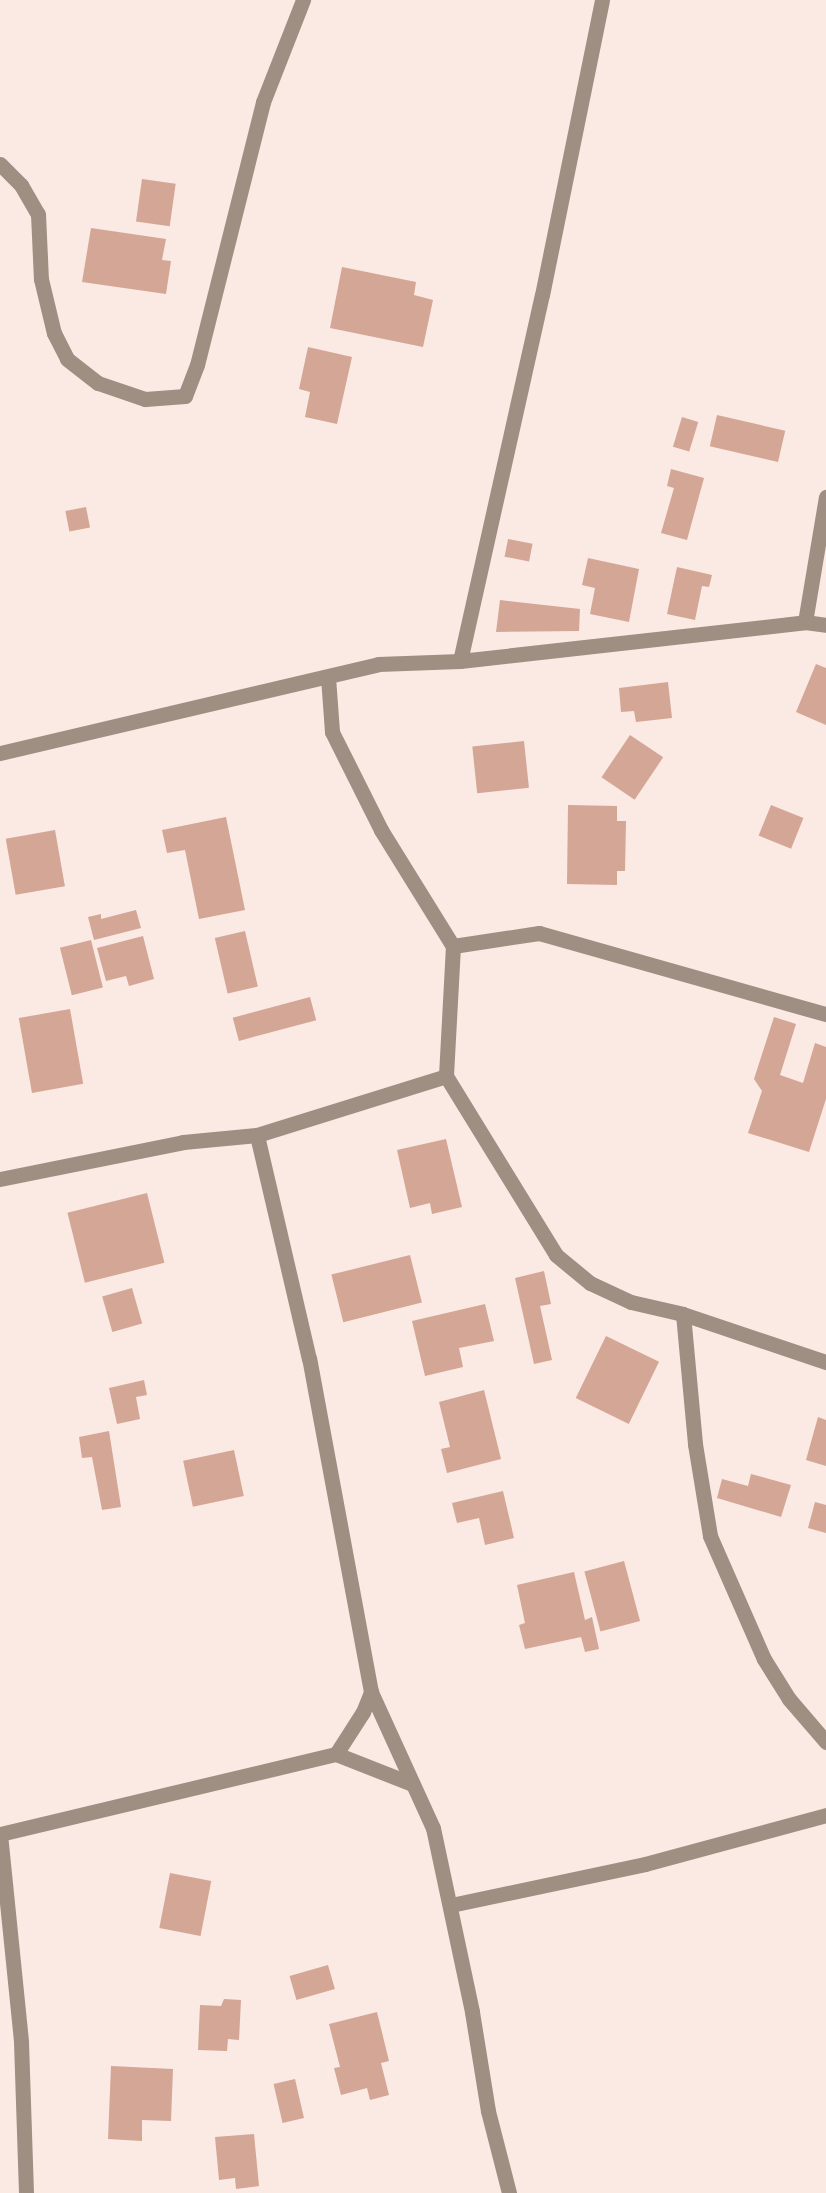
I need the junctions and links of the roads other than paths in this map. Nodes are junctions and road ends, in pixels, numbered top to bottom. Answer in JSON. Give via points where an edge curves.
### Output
{"nodes":[{"id":1,"x":303,"y":0,"type":"edge"},
{"id":2,"x":602,"y":0,"type":"edge"},
{"id":3,"x":0,"y":164,"type":"edge"},
{"id":4,"x":826,"y":497,"type":"edge"},
{"id":5,"x":805,"y":622,"type":"junction"},
{"id":6,"x":826,"y":625,"type":"edge"},
{"id":7,"x":460,"y":661,"type":"junction"},
{"id":8,"x":328,"y":677,"type":"junction"},
{"id":9,"x":0,"y":753,"type":"edge"},
{"id":10,"x":453,"y":946,"type":"junction"},
{"id":11,"x":826,"y":1014,"type":"edge"},
{"id":12,"x":446,"y":1076,"type":"junction"},
{"id":13,"x":257,"y":1135,"type":"junction"},
{"id":14,"x":0,"y":1179,"type":"edge"},
{"id":15,"x":682,"y":1314,"type":"junction"},
{"id":16,"x":826,"y":1362,"type":"edge"},
{"id":17,"x":371,"y":1692,"type":"junction"},
{"id":18,"x":825,"y":1736,"type":"edge"},
{"id":19,"x":336,"y":1754,"type":"junction"},
{"id":20,"x":412,"y":1784,"type":"junction"},
{"id":21,"x":826,"y":1815,"type":"edge"},
{"id":22,"x":0,"y":1834,"type":"edge"},
{"id":23,"x":451,"y":1905,"type":"junction"},
{"id":24,"x":26,"y":2193,"type":"edge"},
{"id":25,"x":509,"y":2193,"type":"edge"}],
"edges":[{"from":1,"to":3,"type":"street","via":[[263,102],[197,365],[185,396],[145,399],[98,384],[67,359],[54,333],[41,279],[38,214],[21,185]]},
{"from":2,"to":7,"type":"street","via":[[542,295]]},
{"from":4,"to":5,"type":"street"},
{"from":5,"to":6,"type":"street"},
{"from":5,"to":7,"type":"street"},
{"from":7,"to":8,"type":"street","via":[[378,664]]},
{"from":8,"to":9,"type":"street"},
{"from":8,"to":10,"type":"street","via":[[332,732],[381,830]]},
{"from":10,"to":11,"type":"street","via":[[539,933]]},
{"from":10,"to":12,"type":"street"},
{"from":12,"to":13,"type":"street"},
{"from":12,"to":15,"type":"street","via":[[527,1202],[556,1255],[590,1283],[631,1302]]},
{"from":13,"to":14,"type":"street","via":[[183,1142]]},
{"from":13,"to":17,"type":"street","via":[[309,1359]]},
{"from":15,"to":16,"type":"street"},
{"from":15,"to":18,"type":"street","via":[[695,1444],[710,1536],[765,1659],[789,1699]]},
{"from":17,"to":19,"type":"street"},
{"from":17,"to":20,"type":"street"},
{"from":19,"to":20,"type":"street"},
{"from":19,"to":22,"type":"street"},
{"from":20,"to":23,"type":"street","via":[[433,1828]]},
{"from":21,"to":23,"type":"street","via":[[645,1864]]},
{"from":22,"to":24,"type":"street","via":[[21,2042]]},
{"from":23,"to":25,"type":"street","via":[[488,2111]]}]}
